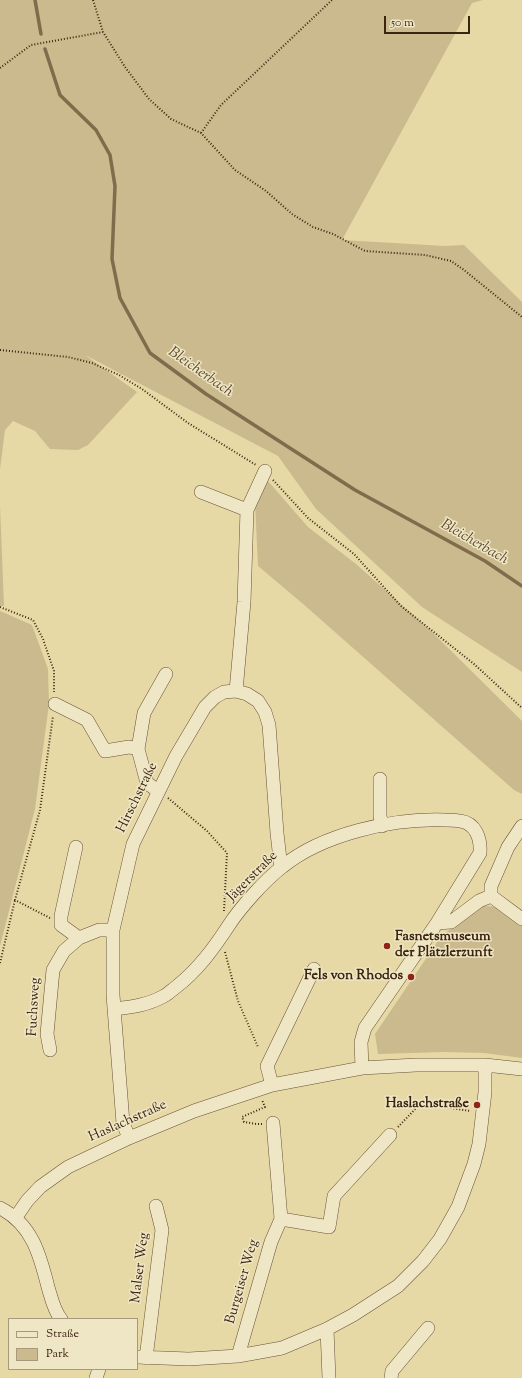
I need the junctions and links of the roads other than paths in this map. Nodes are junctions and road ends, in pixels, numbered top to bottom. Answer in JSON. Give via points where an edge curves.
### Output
{"nodes":[{"id":1,"x":265,"y":471,"type":"road end"},
{"id":2,"x":201,"y":492,"type":"dead end"},
{"id":3,"x":247,"y":510,"type":"junction"},
{"id":4,"x":166,"y":674,"type":"dead end"},
{"id":5,"x":236,"y":691,"type":"junction"},
{"id":6,"x":55,"y":704,"type":"road end"},
{"id":7,"x":138,"y":749,"type":"junction"},
{"id":8,"x":380,"y":779,"type":"dead end"},
{"id":9,"x":158,"y":791,"type":"junction"},
{"id":10,"x":382,"y":826,"type":"junction"},
{"id":11,"x":522,"y":826,"type":"edge"},
{"id":12,"x":76,"y":847,"type":"dead end"},
{"id":13,"x":281,"y":868,"type":"junction"},
{"id":14,"x":492,"y":896,"type":"junction"},
{"id":15,"x":522,"y":919,"type":"edge"},
{"id":16,"x":437,"y":923,"type":"junction"},
{"id":17,"x":113,"y":930,"type":"junction"},
{"id":18,"x":79,"y":938,"type":"junction"},
{"id":19,"x":314,"y":969,"type":"dead end"},
{"id":20,"x":114,"y":1009,"type":"junction"},
{"id":21,"x":50,"y":1050,"type":"dead end"},
{"id":22,"x":485,"y":1065,"type":"junction"},
{"id":23,"x":362,"y":1068,"type":"junction"},
{"id":24,"x":522,"y":1069,"type":"edge"},
{"id":25,"x":272,"y":1085,"type":"junction"},
{"id":26,"x":273,"y":1123,"type":"road end"},
{"id":27,"x":390,"y":1135,"type":"road end"},
{"id":28,"x":129,"y":1138,"type":"junction"},
{"id":29,"x":156,"y":1206,"type":"dead end"},
{"id":30,"x":0,"y":1208,"type":"edge"},
{"id":31,"x":16,"y":1217,"type":"junction"},
{"id":32,"x":282,"y":1219,"type":"junction"},
{"id":33,"x":60,"y":1318,"type":"edge"},
{"id":34,"x":428,"y":1328,"type":"dead end"},
{"id":35,"x":327,"y":1329,"type":"junction"},
{"id":36,"x":238,"y":1356,"type":"junction"},
{"id":37,"x":141,"y":1358,"type":"edge"},
{"id":38,"x":329,"y":1378,"type":"edge"},
{"id":39,"x":390,"y":1378,"type":"edge"}],
"edges":[{"from":1,"to":3,"type":"street"},
{"from":2,"to":3,"type":"street"},
{"from":3,"to":5,"type":"street","via":[[244,602]]},
{"from":4,"to":7,"type":"street","via":[[144,713]]},
{"from":5,"to":9,"type":"street","name":"Hirschstraße","via":[[220,694],[205,707]]},
{"from":5,"to":13,"type":"street","via":[[258,701],[269,725]]},
{"from":6,"to":7,"type":"street","via":[[87,720],[106,751],[129,747]]},
{"from":7,"to":9,"type":"street","via":[[147,783]]},
{"from":8,"to":10,"type":"street"},
{"from":9,"to":17,"type":"street","name":"Hirschstraße","via":[[133,844]]},
{"from":10,"to":13,"type":"street","name":"Jägerstraße","via":[[351,833],[322,844],[294,858]]},
{"from":10,"to":16,"type":"street","name":"Jägerstraße","via":[[435,820],[461,821],[475,829],[480,853]]},
{"from":11,"to":14,"type":"street","via":[[508,847],[491,886]]},
{"from":12,"to":18,"type":"street","via":[[61,925]]},
{"from":13,"to":20,"type":"street","name":"Jägerstraße","via":[[255,893],[191,975],[165,996],[141,1006]]},
{"from":14,"to":15,"type":"street"},
{"from":14,"to":16,"type":"street","via":[[479,901],[451,922]]},
{"from":16,"to":23,"type":"street","via":[[365,1028],[361,1042]]},
{"from":17,"to":18,"type":"street","name":"Fuchsweg","via":[[100,930]]},
{"from":17,"to":20,"type":"street","name":"Hirschstraße"},
{"from":18,"to":21,"type":"street","name":"Fuchsweg","via":[[64,951],[53,970],[47,1034]]},
{"from":19,"to":25,"type":"street","via":[[266,1066]]},
{"from":20,"to":28,"type":"street","name":"Hirschstraße","via":[[123,1123]]},
{"from":22,"to":23,"type":"street","name":"Haslachstraße"},
{"from":22,"to":24,"type":"street","name":"Haslachstraße"},
{"from":22,"to":35,"type":"street","via":[[483,1113],[474,1164],[458,1207],[440,1239],[398,1286]]},
{"from":23,"to":25,"type":"street","name":"Haslachstraße"},
{"from":25,"to":28,"type":"street","name":"Haslachstraße","via":[[194,1111]]},
{"from":26,"to":32,"type":"street"},
{"from":27,"to":32,"type":"street","via":[[334,1196],[329,1227]]},
{"from":28,"to":31,"type":"street","name":"Haslachstraße","via":[[62,1171],[40,1187]]},
{"from":29,"to":37,"type":"street","name":"Malser Weg","via":[[162,1230]]},
{"from":30,"to":31,"type":"street"},
{"from":31,"to":33,"type":"street","via":[[34,1242],[41,1258],[50,1295]]},
{"from":32,"to":36,"type":"street","name":"Burgeiser Weg","via":[[271,1242]]},
{"from":34,"to":39,"type":"street","via":[[392,1372]]},
{"from":35,"to":36,"type":"street","via":[[282,1348]]},
{"from":35,"to":38,"type":"street"},
{"from":36,"to":37,"type":"street"}]}
